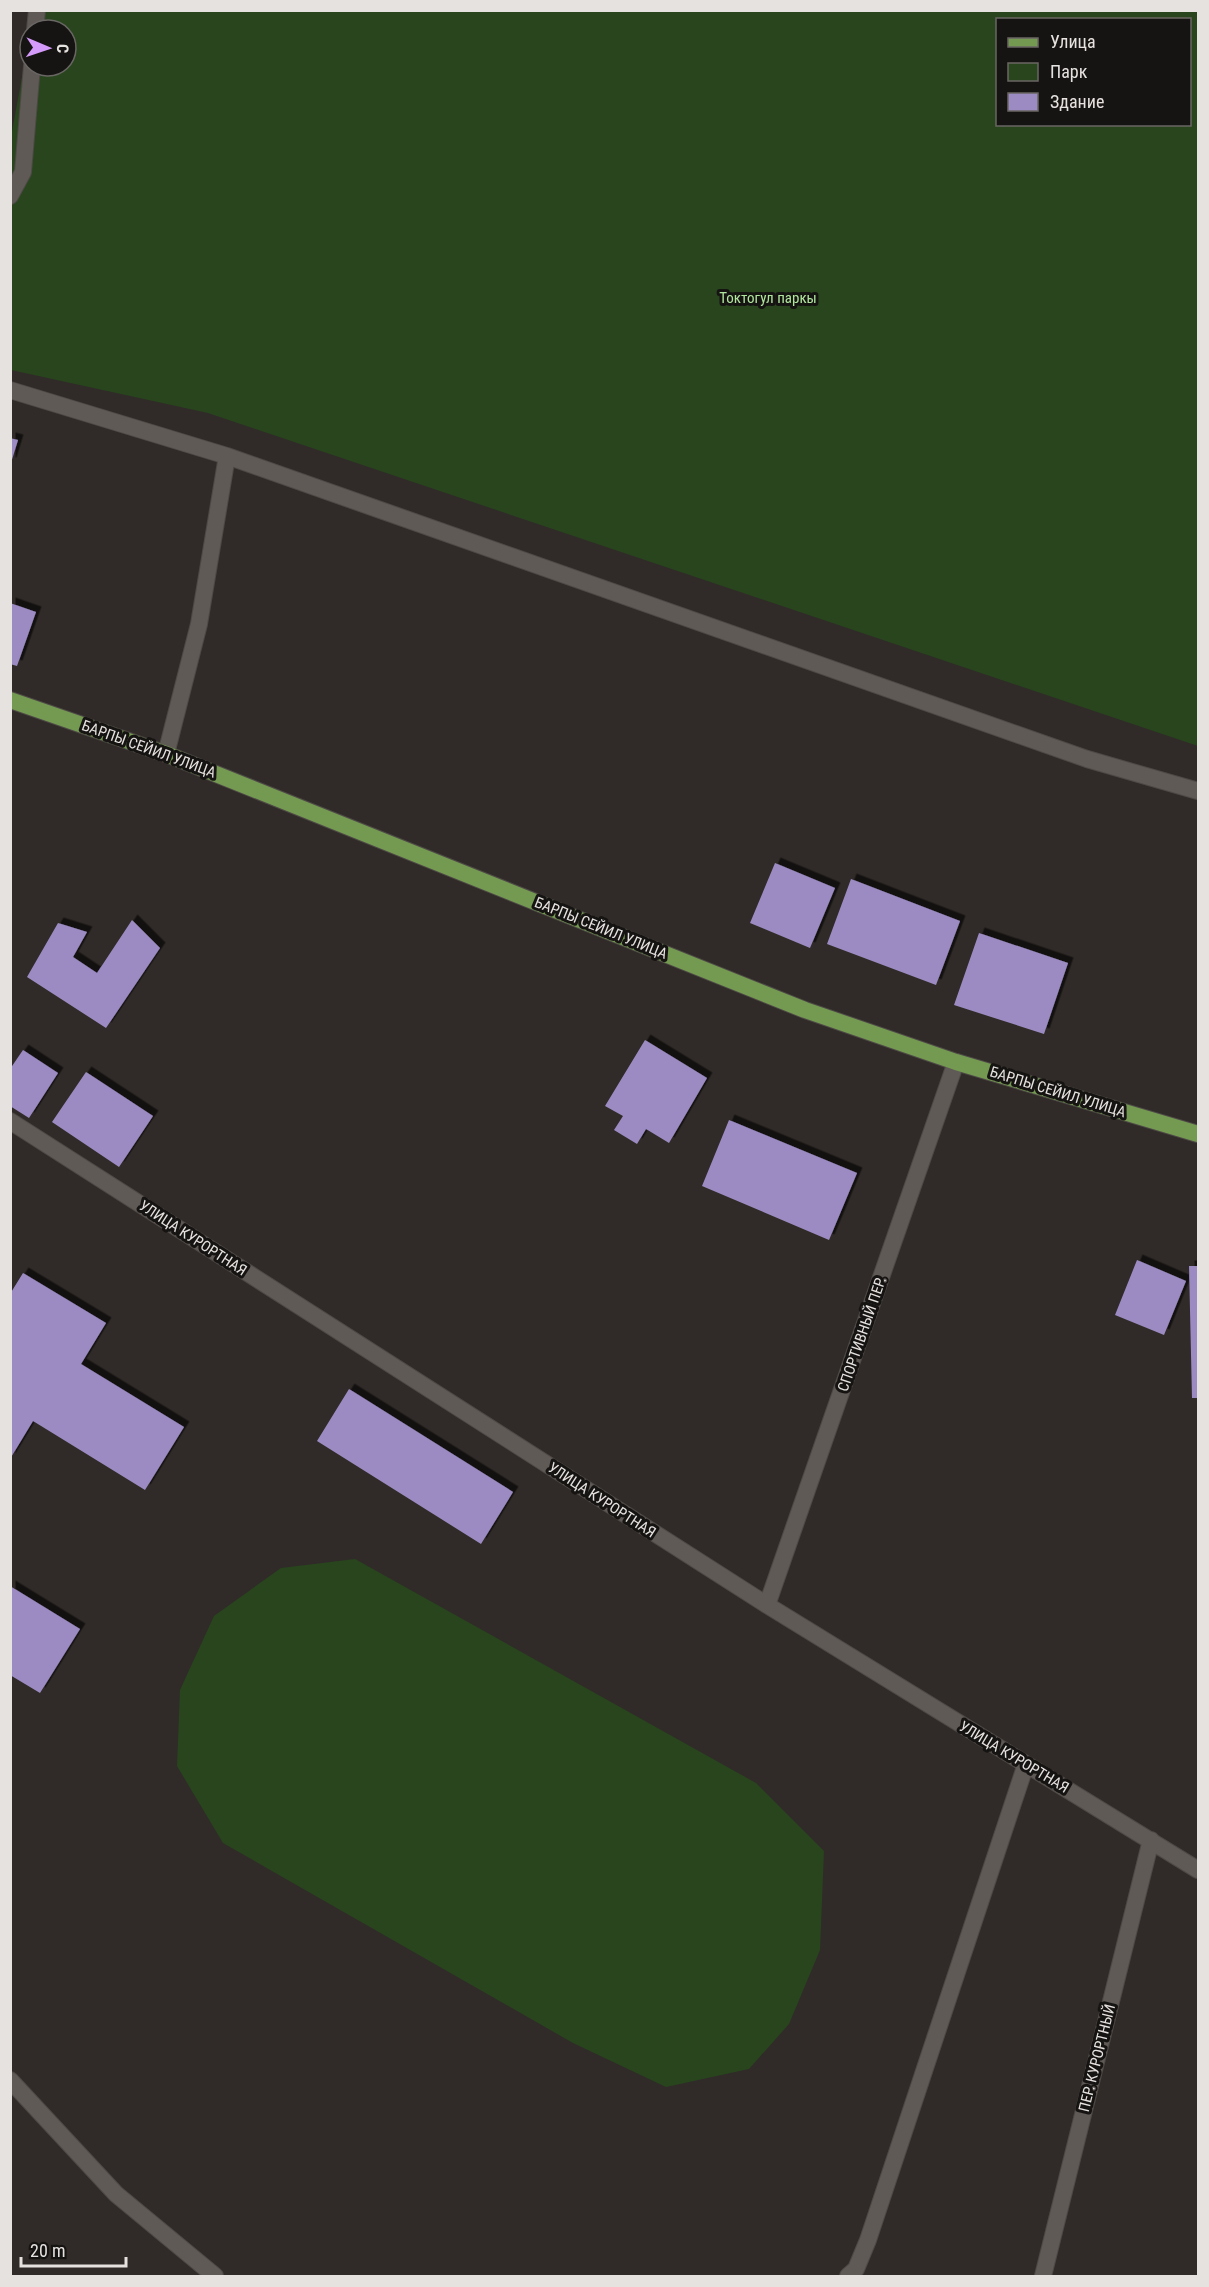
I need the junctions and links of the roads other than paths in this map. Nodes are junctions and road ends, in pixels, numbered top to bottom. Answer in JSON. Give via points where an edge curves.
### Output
{"nodes":[{"id":1,"x":31,"y":78,"type":"edge"},
{"id":2,"x":10,"y":196,"type":"edge"},
{"id":3,"x":10,"y":390,"type":"edge"},
{"id":4,"x":227,"y":456,"type":"junction"},
{"id":5,"x":10,"y":700,"type":"edge"},
{"id":6,"x":166,"y":754,"type":"junction"},
{"id":7,"x":1198,"y":791,"type":"edge"},
{"id":8,"x":956,"y":1062,"type":"junction"},
{"id":9,"x":10,"y":1121,"type":"edge"},
{"id":10,"x":1198,"y":1134,"type":"edge"},
{"id":11,"x":767,"y":1605,"type":"junction"},
{"id":12,"x":1026,"y":1764,"type":"junction"},
{"id":13,"x":1151,"y":1840,"type":"junction"},
{"id":14,"x":1198,"y":1870,"type":"edge"},
{"id":15,"x":10,"y":2080,"type":"edge"},
{"id":16,"x":215,"y":2277,"type":"edge"},
{"id":17,"x":848,"y":2277,"type":"edge"},
{"id":18,"x":1043,"y":2277,"type":"edge"}],
"edges":[{"from":1,"to":2,"type":"street","via":[[22,172]]},
{"from":3,"to":4,"type":"street"},
{"from":4,"to":6,"type":"street","via":[[199,624]]},
{"from":4,"to":7,"type":"street","via":[[1087,759]]},
{"from":5,"to":6,"type":"main road","name":"БАРПЫ СЕЙИЛ УЛИЦА"},
{"from":6,"to":8,"type":"main road","name":"БАРПЫ СЕЙИЛ УЛИЦА","via":[[805,1010]]},
{"from":8,"to":10,"type":"main road","name":"БАРПЫ СЕЙИЛ УЛИЦА"},
{"from":8,"to":11,"type":"street","name":"СПОРТИВНЫЙ ПЕР."},
{"from":9,"to":11,"type":"street","name":"УЛИЦА КУРОРТНАЯ"},
{"from":11,"to":12,"type":"street","name":"УЛИЦА КУРОРТНАЯ"},
{"from":12,"to":13,"type":"street","name":"УЛИЦА КУРОРТНАЯ"},
{"from":12,"to":17,"type":"street","via":[[868,2240],[856,2269]]},
{"from":13,"to":14,"type":"street","name":"УЛИЦА КУРОРТНАЯ"},
{"from":13,"to":18,"type":"street","name":"ПЕР. КУРОРТНЫЙ"},
{"from":15,"to":16,"type":"street","via":[[116,2194]]}]}
